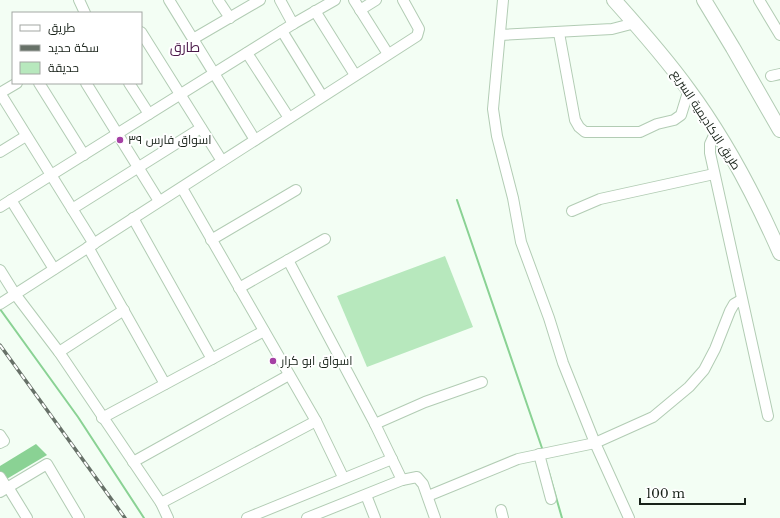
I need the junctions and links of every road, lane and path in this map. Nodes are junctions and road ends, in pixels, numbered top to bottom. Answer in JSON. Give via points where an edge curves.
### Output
{"nodes":[{"id":1,"x":78,"y":0,"type":"edge"},
{"id":2,"x":169,"y":0,"type":"edge"},
{"id":3,"x":218,"y":0,"type":"edge"},
{"id":4,"x":260,"y":0,"type":"edge"},
{"id":5,"x":280,"y":0,"type":"edge"},
{"id":6,"x":335,"y":0,"type":"edge"},
{"id":7,"x":354,"y":0,"type":"edge"},
{"id":8,"x":376,"y":0,"type":"edge"},
{"id":9,"x":403,"y":0,"type":"edge"},
{"id":10,"x":503,"y":0,"type":"edge"},
{"id":11,"x":614,"y":0,"type":"edge"},
{"id":12,"x":704,"y":0,"type":"edge"},
{"id":13,"x":759,"y":0,"type":"edge"},
{"id":14,"x":360,"y":10,"type":"junction"},
{"id":15,"x":84,"y":12,"type":"edge"},
{"id":16,"x":315,"y":12,"type":"junction"},
{"id":17,"x":230,"y":18,"type":"junction"},
{"id":18,"x":635,"y":23,"type":"junction"},
{"id":19,"x":293,"y":24,"type":"junction"},
{"id":20,"x":282,"y":31,"type":"junction"},
{"id":21,"x":559,"y":33,"type":"junction"},
{"id":22,"x":142,"y":34,"type":"edge"},
{"id":23,"x":500,"y":35,"type":"junction"},
{"id":24,"x":780,"y":35,"type":"edge"},
{"id":25,"x":193,"y":39,"type":"junction"},
{"id":26,"x":247,"y":53,"type":"junction"},
{"id":27,"x":388,"y":54,"type":"junction"},
{"id":28,"x":214,"y":74,"type":"junction"},
{"id":29,"x":355,"y":75,"type":"junction"},
{"id":30,"x":15,"y":84,"type":"edge"},
{"id":31,"x":40,"y":84,"type":"edge"},
{"id":32,"x":87,"y":84,"type":"edge"},
{"id":33,"x":131,"y":84,"type":"edge"},
{"id":34,"x":689,"y":90,"type":"junction"},
{"id":35,"x":0,"y":93,"type":"edge"},
{"id":36,"x":181,"y":95,"type":"junction"},
{"id":37,"x":322,"y":96,"type":"junction"},
{"id":38,"x":149,"y":114,"type":"junction"},
{"id":39,"x":289,"y":118,"type":"junction"},
{"id":40,"x":202,"y":128,"type":"junction"},
{"id":41,"x":780,"y":130,"type":"edge"},
{"id":42,"x":716,"y":131,"type":"junction"},
{"id":43,"x":119,"y":134,"type":"junction"},
{"id":44,"x":26,"y":136,"type":"junction"},
{"id":45,"x":255,"y":140,"type":"junction"},
{"id":46,"x":0,"y":152,"type":"edge"},
{"id":47,"x":84,"y":155,"type":"junction"},
{"id":48,"x":222,"y":161,"type":"junction"},
{"id":49,"x":138,"y":168,"type":"junction"},
{"id":50,"x":714,"y":174,"type":"junction"},
{"id":51,"x":51,"y":175,"type":"junction"},
{"id":52,"x":182,"y":188,"type":"junction"},
{"id":53,"x":296,"y":190,"type":"dead end"},
{"id":54,"x":11,"y":200,"type":"junction"},
{"id":55,"x":159,"y":201,"type":"junction"},
{"id":56,"x":0,"y":207,"type":"edge"},
{"id":57,"x":72,"y":209,"type":"junction"},
{"id":58,"x":572,"y":211,"type":"dead end"},
{"id":59,"x":133,"y":218,"type":"junction"},
{"id":60,"x":325,"y":239,"type":"dead end"},
{"id":61,"x":211,"y":240,"type":"junction"},
{"id":62,"x":91,"y":245,"type":"junction"},
{"id":63,"x":780,"y":253,"type":"edge"},
{"id":64,"x":288,"y":260,"type":"junction"},
{"id":65,"x":54,"y":269,"type":"junction"},
{"id":66,"x":0,"y":270,"type":"edge"},
{"id":67,"x":239,"y":288,"type":"junction"},
{"id":68,"x":15,"y":294,"type":"junction"},
{"id":69,"x":741,"y":300,"type":"junction"},
{"id":70,"x":1,"y":303,"type":"edge"},
{"id":71,"x":124,"y":310,"type":"junction"},
{"id":72,"x":264,"y":331,"type":"junction"},
{"id":73,"x":59,"y":352,"type":"junction"},
{"id":74,"x":212,"y":359,"type":"junction"},
{"id":75,"x":290,"y":375,"type":"junction"},
{"id":76,"x":482,"y":382,"type":"dead end"},
{"id":77,"x":165,"y":384,"type":"junction"},
{"id":78,"x":768,"y":416,"type":"dead end"},
{"id":79,"x":102,"y":418,"type":"junction"},
{"id":80,"x":316,"y":421,"type":"junction"},
{"id":81,"x":375,"y":424,"type":"junction"},
{"id":82,"x":0,"y":434,"type":"edge"},
{"id":83,"x":0,"y":443,"type":"edge"},
{"id":84,"x":595,"y":443,"type":"junction"},
{"id":85,"x":539,"y":454,"type":"junction"},
{"id":86,"x":392,"y":459,"type":"junction"},
{"id":87,"x":133,"y":462,"type":"junction"},
{"id":88,"x":0,"y":477,"type":"edge"},
{"id":89,"x":343,"y":477,"type":"junction"},
{"id":90,"x":402,"y":480,"type":"junction"},
{"id":91,"x":5,"y":489,"type":"edge"},
{"id":92,"x":366,"y":495,"type":"junction"},
{"id":93,"x":428,"y":496,"type":"junction"},
{"id":94,"x":551,"y":498,"type":"dead end"},
{"id":95,"x":161,"y":503,"type":"junction"},
{"id":96,"x":27,"y":518,"type":"edge"},
{"id":97,"x":79,"y":518,"type":"edge"},
{"id":98,"x":168,"y":518,"type":"edge"},
{"id":99,"x":247,"y":518,"type":"edge"},
{"id":100,"x":307,"y":518,"type":"edge"},
{"id":101,"x":376,"y":518,"type":"edge"},
{"id":102,"x":435,"y":518,"type":"edge"},
{"id":103,"x":629,"y":518,"type":"edge"}],
"edges":[{"from":1,"to":15,"type":"street"},
{"from":2,"to":25,"type":"street"},
{"from":3,"to":17,"type":"street"},
{"from":4,"to":17,"type":"street"},
{"from":5,"to":19,"type":"street"},
{"from":6,"to":16,"type":"street"},
{"from":7,"to":14,"type":"street"},
{"from":8,"to":14,"type":"street"},
{"from":9,"to":27,"type":"street","via":[[418,26],[419,33],[414,39]]},
{"from":10,"to":23,"type":"street"},
{"from":11,"to":18,"type":"highway","name":"طريق الاكاديمية السريع"},
{"from":12,"to":41,"type":"highway"},
{"from":13,"to":24,"type":"street"},
{"from":14,"to":27,"type":"street"},
{"from":16,"to":19,"type":"street"},
{"from":16,"to":29,"type":"street"},
{"from":17,"to":25,"type":"street"},
{"from":18,"to":21,"type":"street","via":[[617,29]]},
{"from":18,"to":34,"type":"highway","name":"طريق الاكاديمية السريع"},
{"from":19,"to":20,"type":"street"},
{"from":20,"to":26,"type":"street"},
{"from":20,"to":37,"type":"street"},
{"from":21,"to":23,"type":"street"},
{"from":21,"to":34,"type":"street","via":[[575,120],[585,132],[640,132],[674,120],[681,115]]},
{"from":22,"to":36,"type":"street"},
{"from":23,"to":84,"type":"street","via":[[493,95],[494,116],[514,198],[521,242],[563,364]]},
{"from":25,"to":28,"type":"street"},
{"from":26,"to":28,"type":"street"},
{"from":26,"to":39,"type":"street"},
{"from":27,"to":29,"type":"street"},
{"from":28,"to":36,"type":"street"},
{"from":28,"to":45,"type":"street"},
{"from":29,"to":37,"type":"street"},
{"from":30,"to":35,"type":"street"},
{"from":31,"to":47,"type":"street"},
{"from":32,"to":43,"type":"street"},
{"from":33,"to":38,"type":"street"},
{"from":34,"to":42,"type":"highway","name":"طريق الاكاديمية السريع"},
{"from":35,"to":44,"type":"street"},
{"from":36,"to":38,"type":"street"},
{"from":36,"to":40,"type":"street"},
{"from":37,"to":39,"type":"street"},
{"from":38,"to":43,"type":"street"},
{"from":39,"to":45,"type":"street"},
{"from":40,"to":48,"type":"street"},
{"from":40,"to":49,"type":"street"},
{"from":42,"to":50,"type":"street","via":[[709,148]]},
{"from":42,"to":63,"type":"highway","name":"طريق الاكاديمية السريع","via":[[761,212]]},
{"from":43,"to":47,"type":"street"},
{"from":43,"to":49,"type":"street"},
{"from":44,"to":46,"type":"street"},
{"from":44,"to":51,"type":"street"},
{"from":45,"to":48,"type":"street"},
{"from":47,"to":51,"type":"street"},
{"from":48,"to":52,"type":"street"},
{"from":49,"to":55,"type":"street"},
{"from":49,"to":57,"type":"street"},
{"from":50,"to":58,"type":"street","via":[[600,199]]},
{"from":50,"to":69,"type":"street"},
{"from":51,"to":54,"type":"street"},
{"from":51,"to":57,"type":"street"},
{"from":52,"to":55,"type":"street"},
{"from":52,"to":61,"type":"street"},
{"from":53,"to":61,"type":"street"},
{"from":54,"to":56,"type":"street"},
{"from":54,"to":65,"type":"street"},
{"from":55,"to":59,"type":"street"},
{"from":57,"to":62,"type":"street"},
{"from":59,"to":62,"type":"street"},
{"from":59,"to":74,"type":"street"},
{"from":60,"to":64,"type":"street"},
{"from":61,"to":67,"type":"street"},
{"from":62,"to":65,"type":"street"},
{"from":62,"to":71,"type":"street"},
{"from":64,"to":67,"type":"street"},
{"from":64,"to":81,"type":"street"},
{"from":65,"to":68,"type":"street"},
{"from":66,"to":68,"type":"street"},
{"from":67,"to":72,"type":"street"},
{"from":68,"to":70,"type":"street"},
{"from":68,"to":73,"type":"street"},
{"from":69,"to":78,"type":"street"},
{"from":69,"to":84,"type":"street","via":[[732,308],[715,349],[698,378],[654,417]]},
{"from":71,"to":73,"type":"street"},
{"from":71,"to":77,"type":"street"},
{"from":72,"to":74,"type":"street"},
{"from":72,"to":75,"type":"street"},
{"from":73,"to":79,"type":"street"},
{"from":74,"to":77,"type":"street"},
{"from":75,"to":80,"type":"street"},
{"from":75,"to":87,"type":"street"},
{"from":76,"to":81,"type":"street","via":[[425,402]]},
{"from":77,"to":79,"type":"street"},
{"from":79,"to":87,"type":"street"},
{"from":80,"to":89,"type":"street"},
{"from":80,"to":95,"type":"street"},
{"from":81,"to":86,"type":"street"},
{"from":82,"to":83,"type":"street","via":[[4,441]]},
{"from":84,"to":85,"type":"street"},
{"from":84,"to":103,"type":"street"},
{"from":85,"to":93,"type":"street","via":[[492,468]]},
{"from":85,"to":94,"type":"street"},
{"from":86,"to":89,"type":"street"},
{"from":86,"to":90,"type":"street"},
{"from":87,"to":95,"type":"street"},
{"from":88,"to":91,"type":"street"},
{"from":89,"to":99,"type":"street"},
{"from":90,"to":92,"type":"street"},
{"from":90,"to":93,"type":"street","via":[[417,477]]},
{"from":91,"to":96,"type":"street"},
{"from":91,"to":97,"type":"street","via":[[47,464]]},
{"from":92,"to":100,"type":"street"},
{"from":92,"to":101,"type":"street"},
{"from":93,"to":102,"type":"street"},
{"from":95,"to":98,"type":"street"}]}
